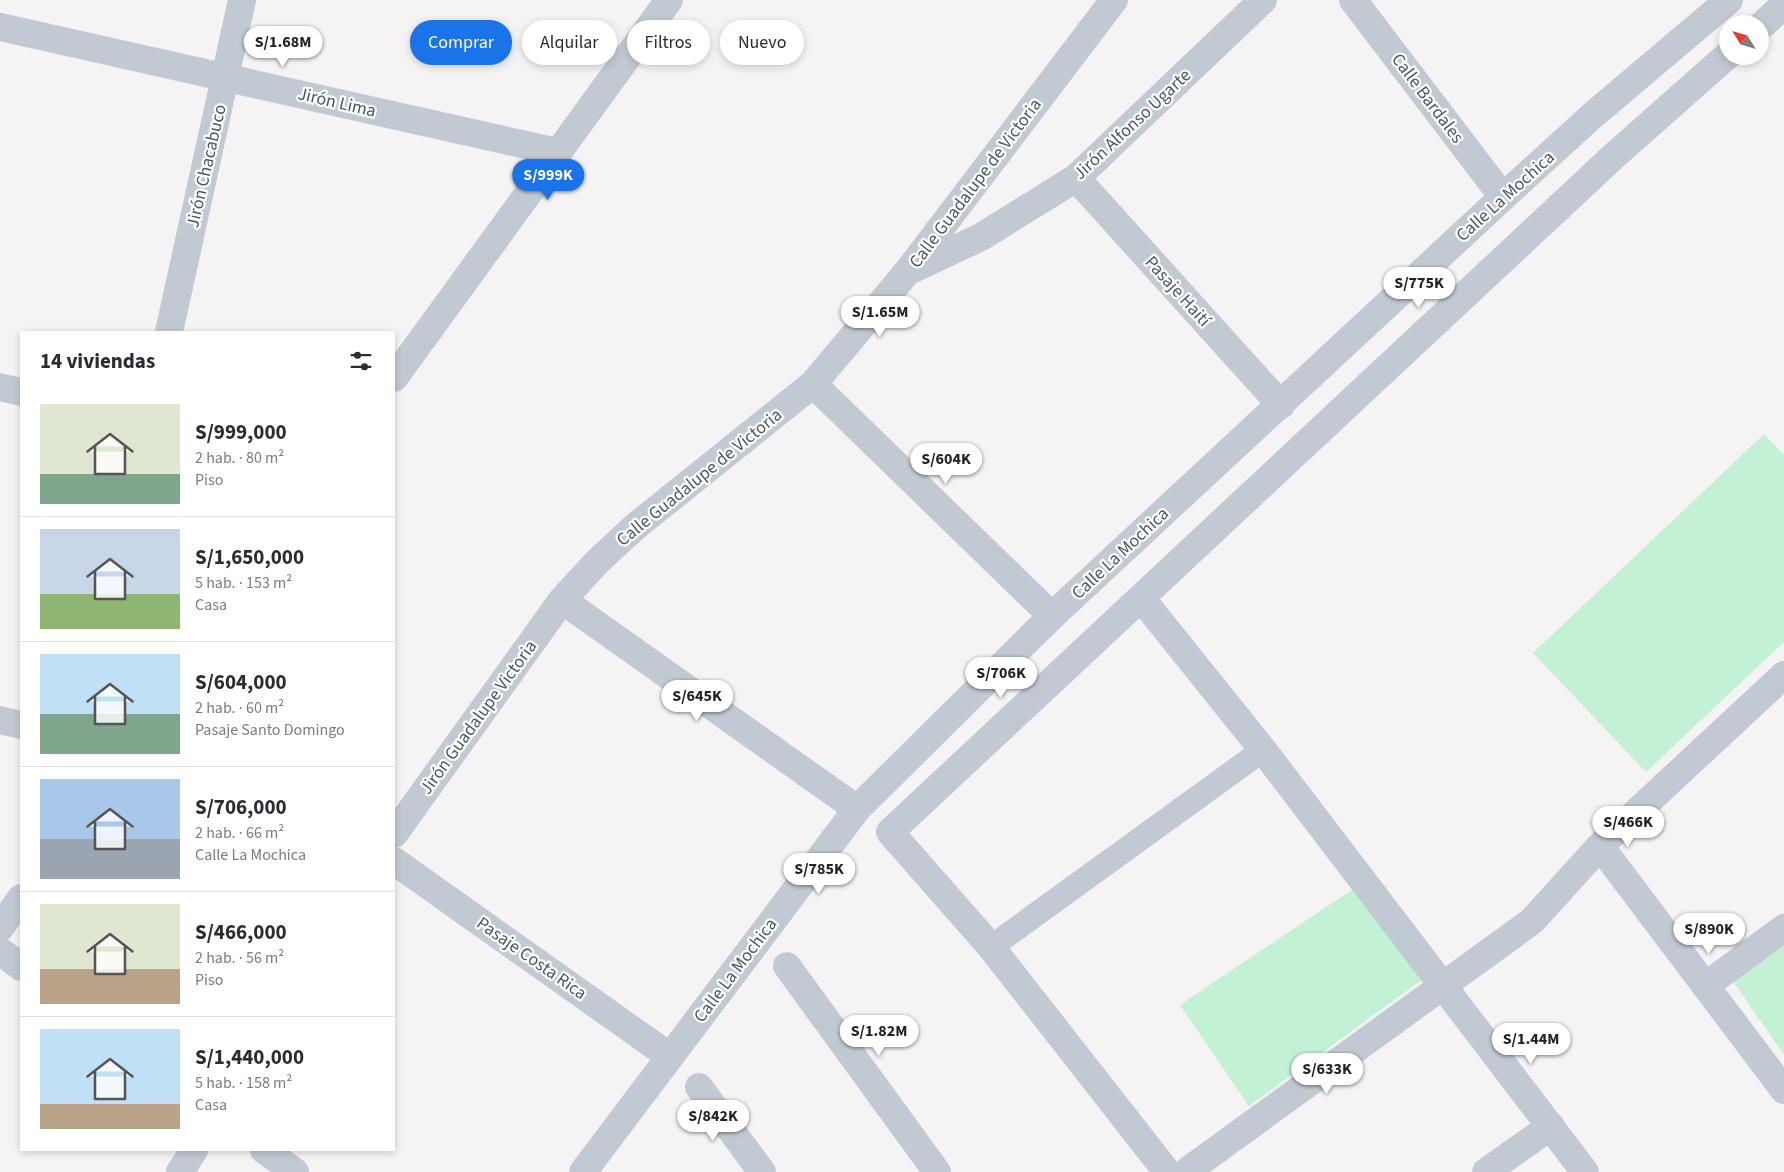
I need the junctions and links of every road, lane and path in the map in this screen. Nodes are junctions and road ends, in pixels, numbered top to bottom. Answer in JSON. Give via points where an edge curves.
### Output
{"nodes":[{"id":1,"x":242,"y":0,"type":"edge"},
{"id":2,"x":669,"y":0,"type":"edge"},
{"id":3,"x":1114,"y":0,"type":"edge"},
{"id":4,"x":1263,"y":0,"type":"edge"},
{"id":5,"x":1353,"y":0,"type":"edge"},
{"id":6,"x":1729,"y":0,"type":"edge"},
{"id":7,"x":1784,"y":6,"type":"edge"},
{"id":8,"x":1769,"y":19,"type":"edge"},
{"id":9,"x":0,"y":27,"type":"edge"},
{"id":10,"x":1719,"y":63,"type":"edge"},
{"id":11,"x":226,"y":77,"type":"junction"},
{"id":12,"x":557,"y":152,"type":"junction"},
{"id":13,"x":1076,"y":178,"type":"junction"},
{"id":14,"x":1503,"y":197,"type":"junction"},
{"id":15,"x":908,"y":272,"type":"junction"},
{"id":16,"x":169,"y":331,"type":"edge"},
{"id":17,"x":395,"y":377,"type":"edge"},
{"id":18,"x":813,"y":384,"type":"junction"},
{"id":19,"x":0,"y":387,"type":"edge"},
{"id":20,"x":20,"y":392,"type":"edge"},
{"id":21,"x":1281,"y":405,"type":"junction"},
{"id":22,"x":1141,"y":598,"type":"junction"},
{"id":23,"x":562,"y":600,"type":"junction"},
{"id":24,"x":1052,"y":616,"type":"junction"},
{"id":25,"x":1784,"y":675,"type":"edge"},
{"id":26,"x":0,"y":720,"type":"edge"},
{"id":27,"x":20,"y":725,"type":"edge"},
{"id":28,"x":1263,"y":750,"type":"junction"},
{"id":29,"x":857,"y":809,"type":"junction"},
{"id":30,"x":395,"y":833,"type":"edge"},
{"id":31,"x":1600,"y":846,"type":"junction"},
{"id":32,"x":395,"y":862,"type":"edge"},
{"id":33,"x":20,"y":899,"type":"edge"},
{"id":34,"x":0,"y":928,"type":"edge"},
{"id":35,"x":1784,"y":928,"type":"edge"},
{"id":36,"x":991,"y":947,"type":"junction"},
{"id":37,"x":0,"y":951,"type":"edge"},
{"id":38,"x":20,"y":966,"type":"edge"},
{"id":39,"x":787,"y":966,"type":"dead end"},
{"id":40,"x":1443,"y":984,"type":"junction"},
{"id":41,"x":1706,"y":986,"type":"junction"},
{"id":42,"x":669,"y":1056,"type":"junction"},
{"id":43,"x":699,"y":1087,"type":"dead end"},
{"id":44,"x":1784,"y":1090,"type":"edge"},
{"id":45,"x":1551,"y":1126,"type":"junction"},
{"id":46,"x":193,"y":1151,"type":"edge"},
{"id":47,"x":265,"y":1151,"type":"edge"},
{"id":48,"x":180,"y":1172,"type":"edge"},
{"id":49,"x":295,"y":1172,"type":"edge"},
{"id":50,"x":584,"y":1172,"type":"edge"},
{"id":51,"x":762,"y":1172,"type":"edge"},
{"id":52,"x":937,"y":1172,"type":"edge"},
{"id":53,"x":1168,"y":1172,"type":"edge"},
{"id":54,"x":1186,"y":1172,"type":"edge"},
{"id":55,"x":1486,"y":1172,"type":"edge"},
{"id":56,"x":1585,"y":1172,"type":"edge"}],
"edges":[{"from":1,"to":11,"type":"street","name":"Jirón Chacabuco"},
{"from":2,"to":12,"type":"street"},
{"from":3,"to":15,"type":"street","name":"Calle Guadalupe de Victoria"},
{"from":4,"to":13,"type":"street","name":"Jirón Alfonso Ugarte"},
{"from":5,"to":14,"type":"street","name":"Calle Bardales"},
{"from":6,"to":14,"type":"street","name":"Calle La Mochica"},
{"from":7,"to":8,"type":"street"},
{"from":9,"to":11,"type":"street","name":"Jirón Lima"},
{"from":10,"to":22,"type":"street","via":[[1615,154]]},
{"from":11,"to":12,"type":"street","name":"Jirón Lima"},
{"from":11,"to":16,"type":"street","name":"Jirón Chacabuco"},
{"from":12,"to":17,"type":"street"},
{"from":13,"to":15,"type":"street","name":"Jirón Alfonso Ugarte","via":[[981,237]]},
{"from":13,"to":21,"type":"street","name":"Pasaje Haití"},
{"from":14,"to":21,"type":"street","name":"Calle La Mochica"},
{"from":15,"to":18,"type":"street","name":"Calle Guadalupe de Victoria"},
{"from":18,"to":23,"type":"street","name":"Calle Guadalupe de Victoria","via":[[636,526]]},
{"from":18,"to":24,"type":"street"},
{"from":19,"to":20,"type":"street"},
{"from":21,"to":24,"type":"street","name":"Calle La Mochica"},
{"from":22,"to":28,"type":"street"},
{"from":22,"to":36,"type":"street","via":[[890,832]]},
{"from":23,"to":29,"type":"street"},
{"from":23,"to":30,"type":"street","name":"Jirón Guadalupe Victoria"},
{"from":24,"to":29,"type":"street","name":"Calle La Mochica"},
{"from":25,"to":31,"type":"street"},
{"from":26,"to":27,"type":"street"},
{"from":28,"to":36,"type":"street"},
{"from":28,"to":40,"type":"street"},
{"from":29,"to":42,"type":"street","name":"Calle La Mochica"},
{"from":31,"to":40,"type":"street","via":[[1532,922]]},
{"from":31,"to":41,"type":"street"},
{"from":32,"to":42,"type":"street","name":"Pasaje Costa Rica"},
{"from":33,"to":34,"type":"street"},
{"from":35,"to":41,"type":"street"},
{"from":36,"to":53,"type":"street"},
{"from":37,"to":38,"type":"street"},
{"from":39,"to":52,"type":"street"},
{"from":40,"to":45,"type":"street"},
{"from":40,"to":54,"type":"street"},
{"from":41,"to":44,"type":"street"},
{"from":42,"to":50,"type":"street","name":"Calle La Mochica"},
{"from":43,"to":51,"type":"street"},
{"from":45,"to":55,"type":"street"},
{"from":45,"to":56,"type":"street"},
{"from":46,"to":48,"type":"street"},
{"from":47,"to":49,"type":"street"}]}
